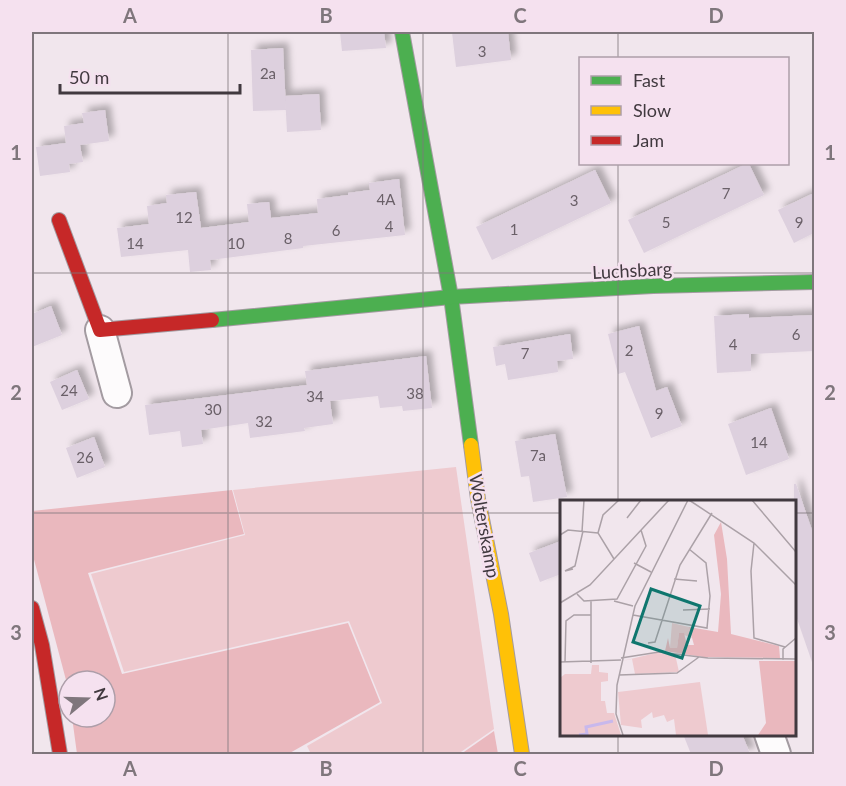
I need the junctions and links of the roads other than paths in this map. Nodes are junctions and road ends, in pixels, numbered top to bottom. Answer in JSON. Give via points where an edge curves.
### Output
{"nodes":[{"id":1,"x":402,"y":32,"type":"edge"},
{"id":2,"x":59,"y":220,"type":"dead end"},
{"id":3,"x":814,"y":282,"type":"edge"},
{"id":4,"x":451,"y":297,"type":"junction"},
{"id":5,"x":100,"y":330,"type":"junction"},
{"id":6,"x":117,"y":393,"type":"dead end"},
{"id":7,"x":32,"y":608,"type":"edge"},
{"id":8,"x":769,"y":735,"type":"edge"},
{"id":9,"x":60,"y":754,"type":"edge"},
{"id":10,"x":522,"y":754,"type":"edge"},
{"id":11,"x":776,"y":754,"type":"edge"}],
"edges":[{"from":1,"to":4,"type":"street","name":"Wolterskamp"},
{"from":2,"to":5,"type":"street"},
{"from":3,"to":4,"type":"street","name":"Luchsbarg"},
{"from":4,"to":5,"type":"street"},
{"from":4,"to":10,"type":"street","name":"Wolterskamp","via":[[478,499],[501,614]]},
{"from":5,"to":6,"type":"street"},
{"from":7,"to":9,"type":"street"},
{"from":8,"to":11,"type":"street"}]}
